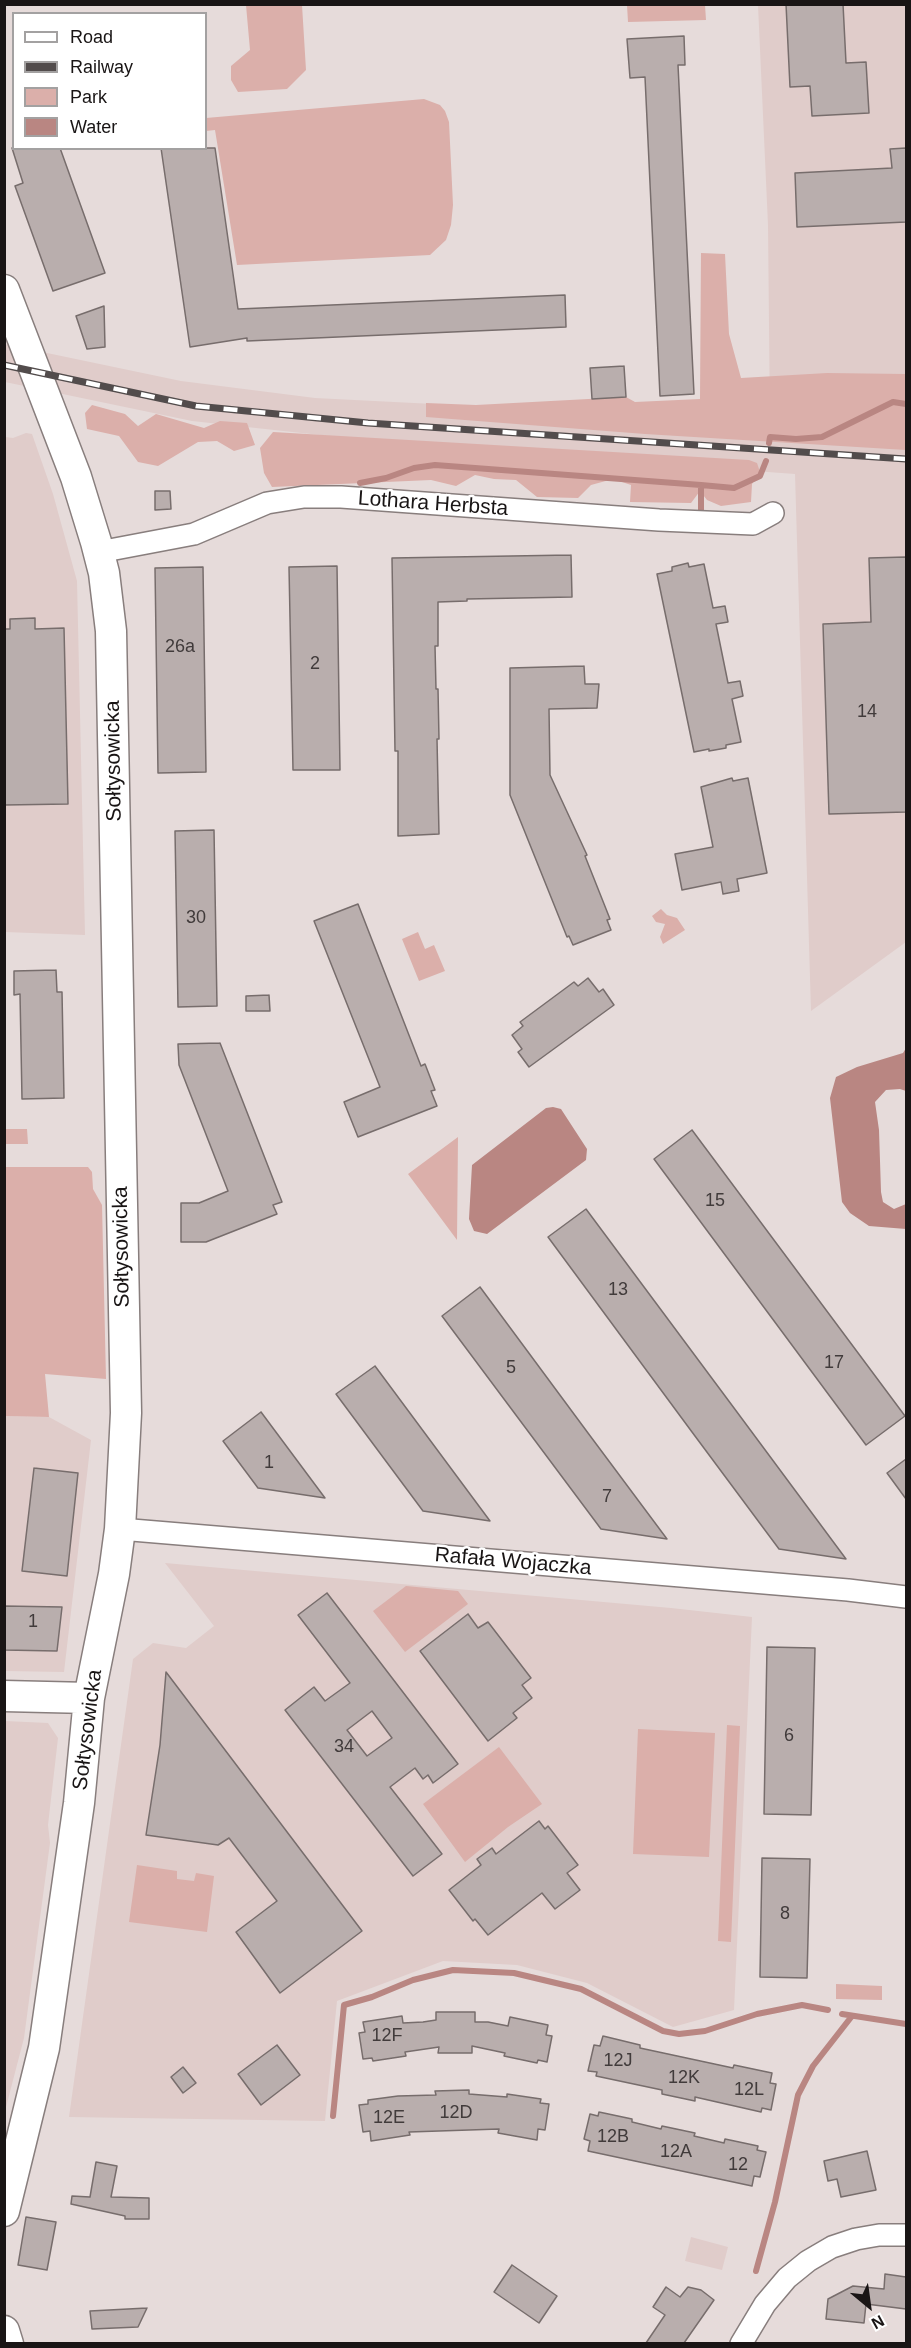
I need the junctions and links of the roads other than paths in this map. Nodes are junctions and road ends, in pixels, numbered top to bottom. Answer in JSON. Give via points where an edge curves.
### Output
{"nodes":[{"id":1,"x":4,"y":290,"type":"edge"},
{"id":2,"x":773,"y":513,"type":"dead end"},
{"id":3,"x":99,"y":552,"type":"junction"},
{"id":4,"x":120,"y":1529,"type":"junction"},
{"id":5,"x":906,"y":1598,"type":"edge"},
{"id":6,"x":4,"y":1696,"type":"edge"},
{"id":7,"x":89,"y":1698,"type":"junction"},
{"id":8,"x":4,"y":2211,"type":"edge"},
{"id":9,"x":906,"y":2235,"type":"edge"},
{"id":10,"x":4,"y":2331,"type":"edge"},
{"id":11,"x":8,"y":2343,"type":"edge"},
{"id":12,"x":741,"y":2343,"type":"edge"}],
"edges":[{"from":1,"to":3,"type":"street","name":"Sołtysowicka","via":[[76,477]]},
{"from":2,"to":3,"type":"street","name":"Lothara Herbsta","via":[[753,524],[304,497],[267,503],[194,534]]},
{"from":3,"to":4,"type":"street","name":"Sołtysowicka","via":[[112,641],[126,1413]]},
{"from":4,"to":5,"type":"street","name":"Rafała Wojaczka"},
{"from":4,"to":7,"type":"street","name":"Sołtysowicka"},
{"from":6,"to":7,"type":"street"},
{"from":7,"to":8,"type":"street","name":"Sołtysowicka","via":[[80,1803],[44,2048]]},
{"from":9,"to":12,"type":"street","via":[[856,2239],[808,2261],[772,2295]]},
{"from":10,"to":11,"type":"street"}]}
